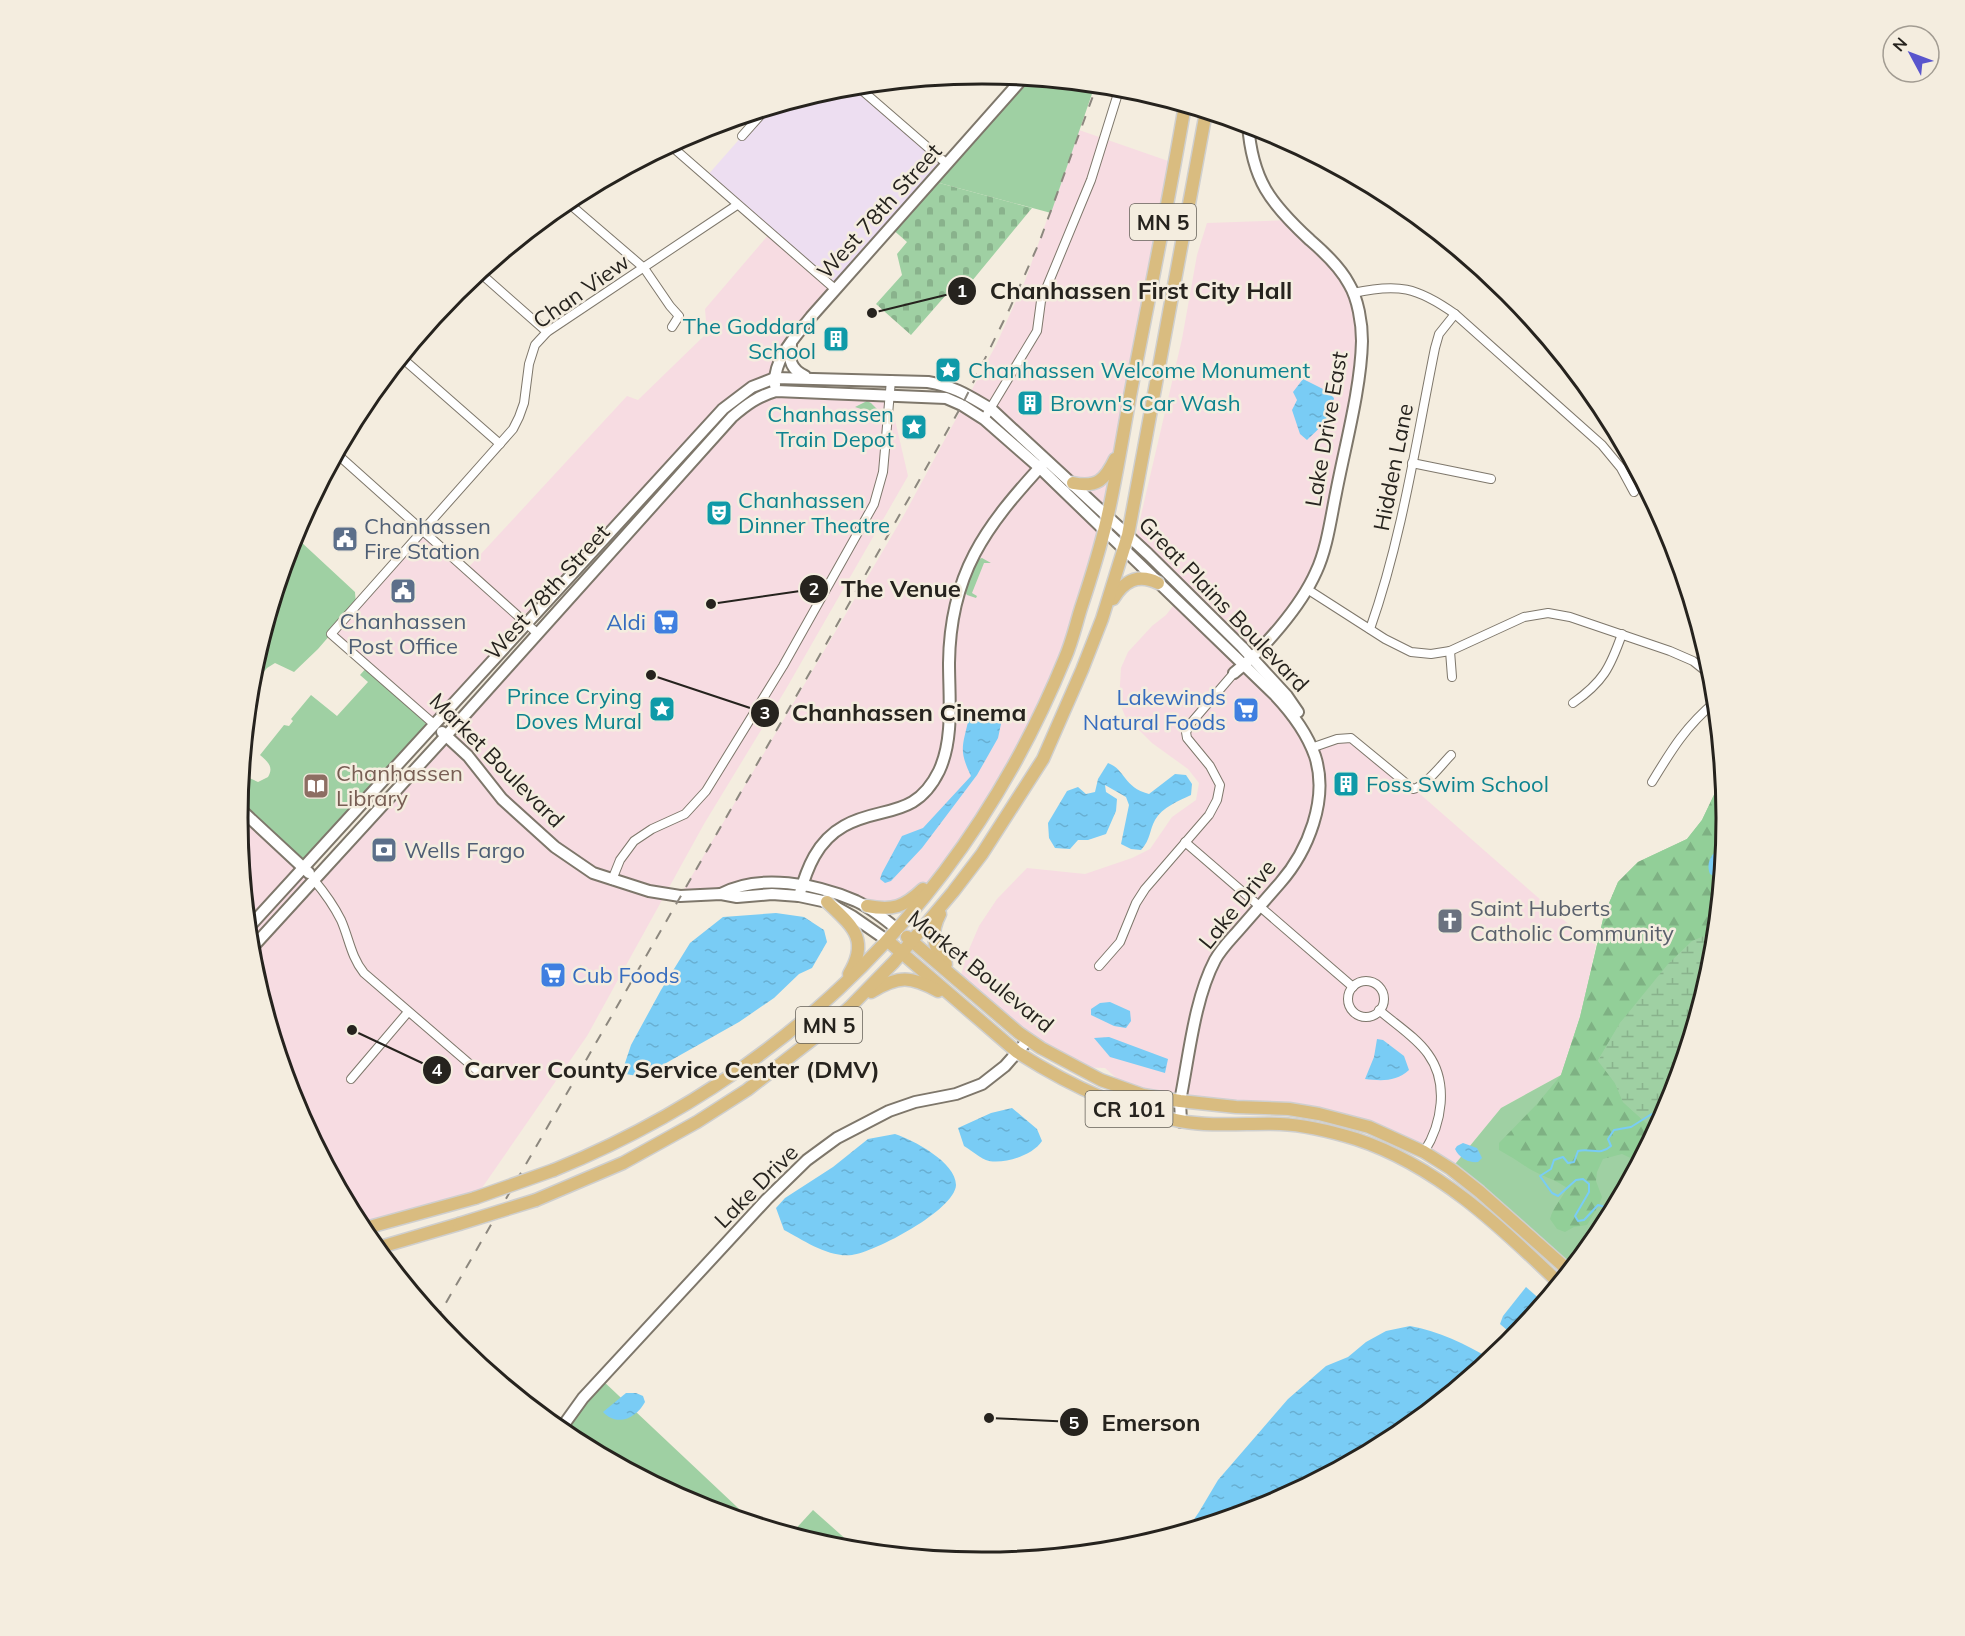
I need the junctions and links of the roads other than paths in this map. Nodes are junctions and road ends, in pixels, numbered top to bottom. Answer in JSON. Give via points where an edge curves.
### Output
{"nodes":[{"id":1,"x":1016,"y":85,"type":"edge"},
{"id":2,"x":865,"y":94,"type":"edge"},
{"id":3,"x":1117,"y":97,"type":"edge"},
{"id":4,"x":1184,"y":113,"type":"edge"},
{"id":5,"x":1205,"y":119,"type":"edge"},
{"id":6,"x":756,"y":120,"type":"edge"},
{"id":7,"x":1249,"y":135,"type":"edge"},
{"id":8,"x":742,"y":136,"type":"dead end"},
{"id":9,"x":677,"y":151,"type":"edge"},
{"id":10,"x":947,"y":164,"type":"junction"},
{"id":11,"x":737,"y":205,"type":"junction"},
{"id":12,"x":575,"y":208,"type":"edge"},
{"id":13,"x":644,"y":268,"type":"junction"},
{"id":14,"x":486,"y":278,"type":"edge"},
{"id":15,"x":835,"y":290,"type":"junction"},
{"id":16,"x":1353,"y":293,"type":"junction"},
{"id":17,"x":1455,"y":314,"type":"junction"},
{"id":18,"x":672,"y":327,"type":"dead end"},
{"id":19,"x":547,"y":332,"type":"junction"},
{"id":20,"x":792,"y":341,"type":"junction"},
{"id":21,"x":407,"y":362,"type":"edge"},
{"id":22,"x":808,"y":377,"type":"junction"},
{"id":23,"x":775,"y":378,"type":"junction"},
{"id":24,"x":891,"y":380,"type":"junction"},
{"id":25,"x":776,"y":391,"type":"junction"},
{"id":26,"x":889,"y":394,"type":"junction"},
{"id":27,"x":991,"y":409,"type":"junction"},
{"id":28,"x":984,"y":419,"type":"junction"},
{"id":29,"x":1124,"y":439,"type":"junction"},
{"id":30,"x":500,"y":444,"type":"junction"},
{"id":31,"x":343,"y":459,"type":"edge"},
{"id":32,"x":1412,"y":463,"type":"junction"},
{"id":33,"x":1044,"y":464,"type":"junction"},
{"id":34,"x":1491,"y":479,"type":"dead end"},
{"id":35,"x":1073,"y":483,"type":"junction"},
{"id":36,"x":1634,"y":492,"type":"dead end"},
{"id":37,"x":1108,"y":515,"type":"junction"},
{"id":38,"x":423,"y":530,"type":"junction"},
{"id":39,"x":1104,"y":530,"type":"junction"},
{"id":40,"x":1128,"y":535,"type":"junction"},
{"id":41,"x":1124,"y":550,"type":"junction"},
{"id":42,"x":1158,"y":583,"type":"junction"},
{"id":43,"x":1308,"y":589,"type":"junction"},
{"id":44,"x":1101,"y":619,"type":"junction"},
{"id":45,"x":527,"y":624,"type":"junction"},
{"id":46,"x":1370,"y":629,"type":"junction"},
{"id":47,"x":537,"y":633,"type":"junction"},
{"id":48,"x":331,"y":634,"type":"joint"},
{"id":49,"x":1622,"y":634,"type":"junction"},
{"id":50,"x":1450,"y":651,"type":"junction"},
{"id":51,"x":1248,"y":661,"type":"junction"},
{"id":52,"x":1700,"y":667,"type":"edge"},
{"id":53,"x":1234,"y":673,"type":"joint"},
{"id":54,"x":1452,"y":677,"type":"dead end"},
{"id":55,"x":1573,"y":703,"type":"dead end"},
{"id":56,"x":1708,"y":708,"type":"edge"},
{"id":57,"x":435,"y":725,"type":"junction"},
{"id":58,"x":446,"y":735,"type":"junction"},
{"id":59,"x":1311,"y":748,"type":"junction"},
{"id":60,"x":1451,"y":755,"type":"dead end"},
{"id":61,"x":1652,"y":782,"type":"dead end"},
{"id":62,"x":248,"y":816,"type":"edge"},
{"id":63,"x":1185,"y":842,"type":"junction"},
{"id":64,"x":953,"y":858,"type":"junction"},
{"id":65,"x":304,"y":867,"type":"junction"},
{"id":66,"x":314,"y":880,"type":"junction"},
{"id":67,"x":612,"y":880,"type":"junction"},
{"id":68,"x":801,"y":890,"type":"junction"},
{"id":69,"x":953,"y":892,"type":"junction"},
{"id":70,"x":827,"y":902,"type":"junction"},
{"id":71,"x":867,"y":906,"type":"junction"},
{"id":72,"x":1259,"y":906,"type":"junction"},
{"id":73,"x":256,"y":919,"type":"edge"},
{"id":74,"x":898,"y":930,"type":"junction"},
{"id":75,"x":259,"y":940,"type":"edge"},
{"id":76,"x":888,"y":941,"type":"junction"},
{"id":77,"x":912,"y":941,"type":"junction"},
{"id":78,"x":902,"y":953,"type":"junction"},
{"id":79,"x":1100,"y":966,"type":"dead end"},
{"id":80,"x":959,"y":982,"type":"junction"},
{"id":81,"x":1353,"y":987,"type":"junction"},
{"id":82,"x":834,"y":993,"type":"junction"},
{"id":83,"x":958,"y":1001,"type":"junction"},
{"id":84,"x":851,"y":1006,"type":"junction"},
{"id":85,"x":1379,"y":1010,"type":"junction"},
{"id":86,"x":408,"y":1012,"type":"junction"},
{"id":87,"x":1028,"y":1040,"type":"junction"},
{"id":88,"x":1017,"y":1052,"type":"junction"},
{"id":89,"x":479,"y":1072,"type":"dead end"},
{"id":90,"x":351,"y":1079,"type":"dead end"},
{"id":91,"x":1180,"y":1101,"type":"junction"},
{"id":92,"x":1180,"y":1122,"type":"junction"},
{"id":93,"x":1424,"y":1152,"type":"junction"},
{"id":94,"x":372,"y":1226,"type":"edge"},
{"id":95,"x":386,"y":1245,"type":"edge"},
{"id":96,"x":1564,"y":1266,"type":"edge"},
{"id":97,"x":1554,"y":1278,"type":"edge"},
{"id":98,"x":566,"y":1422,"type":"edge"}],
"edges":[{"from":1,"to":10,"type":"street","name":"West 78th Street"},
{"from":2,"to":10,"type":"street"},
{"from":3,"to":27,"type":"street","via":[[1091,180],[1041,301],[1037,331]]},
{"from":4,"to":29,"type":"main road","number":"MN 5"},
{"from":5,"to":40,"type":"main road","number":"MN 5"},
{"from":6,"to":8,"type":"street"},
{"from":7,"to":16,"type":"street","name":"Lake Drive East","via":[[1255,169],[1270,198],[1325,254]]},
{"from":9,"to":11,"type":"street"},
{"from":10,"to":15,"type":"street","name":"West 78th Street"},
{"from":11,"to":13,"type":"street","name":"Chan View"},
{"from":11,"to":15,"type":"street"},
{"from":12,"to":13,"type":"street"},
{"from":13,"to":18,"type":"street","via":[[679,316]]},
{"from":13,"to":19,"type":"street","name":"Chan View"},
{"from":14,"to":19,"type":"street"},
{"from":15,"to":20,"type":"street","name":"West 78th Street"},
{"from":16,"to":17,"type":"street","via":[[1387,287],[1413,290]]},
{"from":16,"to":43,"type":"street","name":"Lake Drive East","via":[[1362,339],[1359,372],[1328,529]]},
{"from":17,"to":32,"type":"street","name":"Hidden Lane","via":[[1439,334]]},
{"from":17,"to":36,"type":"street","via":[[1602,445]]},
{"from":19,"to":30,"type":"street","name":"Chan View","via":[[535,345],[519,417]]},
{"from":20,"to":22,"type":"street","via":[[791,363]]},
{"from":20,"to":23,"type":"street","name":"West 78th Street","via":[[776,368]]},
{"from":21,"to":30,"type":"street"},
{"from":22,"to":23,"type":"street","name":"Great Plains Boulevard"},
{"from":22,"to":24,"type":"street","name":"Great Plains Boulevard"},
{"from":23,"to":25,"type":"street","name":"West 78th Street"},
{"from":23,"to":45,"type":"street","name":"West 78th Street","via":[[752,387],[723,408]]},
{"from":24,"to":26,"type":"street"},
{"from":24,"to":27,"type":"street","name":"Great Plains Boulevard","via":[[947,385]]},
{"from":25,"to":26,"type":"street","name":"Great Plains Boulevard"},
{"from":25,"to":47,"type":"street","name":"West 78th Street","via":[[752,401],[732,417]]},
{"from":26,"to":28,"type":"street","name":"Great Plains Boulevard","via":[[946,398]]},
{"from":26,"to":67,"type":"street","via":[[883,472],[874,504],[783,666],[706,791],[685,814],[634,841]]},
{"from":27,"to":28,"type":"street"},
{"from":27,"to":33,"type":"street","name":"Great Plains Boulevard"},
{"from":28,"to":33,"type":"street","name":"Great Plains Boulevard"},
{"from":29,"to":35,"type":"main road","via":[[1111,469],[1099,482]]},
{"from":29,"to":37,"type":"main road","number":"MN 5"},
{"from":30,"to":38,"type":"street","name":"Chan View"},
{"from":31,"to":38,"type":"street"},
{"from":32,"to":34,"type":"street"},
{"from":32,"to":46,"type":"street","name":"Hidden Lane","via":[[1394,551]]},
{"from":33,"to":35,"type":"street","name":"Great Plains Boulevard"},
{"from":33,"to":39,"type":"street","name":"Great Plains Boulevard"},
{"from":33,"to":68,"type":"street","via":[[992,524],[968,564],[955,608],[949,728],[938,773],[921,796],[908,805],[856,820],[828,838],[814,854]]},
{"from":35,"to":37,"type":"street","name":"Great Plains Boulevard"},
{"from":37,"to":39,"type":"main road","number":"MN 5"},
{"from":37,"to":40,"type":"street","name":"Great Plains Boulevard"},
{"from":38,"to":45,"type":"street"},
{"from":38,"to":48,"type":"street","name":"Chan View"},
{"from":39,"to":41,"type":"street","name":"Great Plains Boulevard"},
{"from":39,"to":64,"type":"main road","number":"MN 5","via":[[1066,655],[1031,734]]},
{"from":40,"to":41,"type":"main road","number":"MN 5"},
{"from":40,"to":51,"type":"street","name":"Great Plains Boulevard"},
{"from":41,"to":42,"type":"street","name":"Great Plains Boulevard"},
{"from":41,"to":44,"type":"main road","number":"MN 5"},
{"from":42,"to":44,"type":"main road","via":[[1139,578],[1126,582]]},
{"from":42,"to":51,"type":"street","name":"Great Plains Boulevard"},
{"from":43,"to":46,"type":"street"},
{"from":43,"to":51,"type":"street","name":"Lake Drive East"},
{"from":44,"to":69,"type":"main road","number":"MN 5","via":[[1043,759]]},
{"from":45,"to":47,"type":"street"},
{"from":45,"to":57,"type":"street","name":"West 78th Street"},
{"from":46,"to":50,"type":"street","via":[[1411,652]]},
{"from":47,"to":58,"type":"street","name":"West 78th Street"},
{"from":48,"to":57,"type":"street","name":"Market Boulevard"},
{"from":49,"to":50,"type":"street","via":[[1548,613],[1524,616]]},
{"from":49,"to":52,"type":"street"},
{"from":49,"to":55,"type":"street","via":[[1600,681]]},
{"from":50,"to":54,"type":"street"},
{"from":51,"to":53,"type":"street","name":"Lake Drive East"},
{"from":51,"to":59,"type":"street","name":"Great Plains Boulevard","via":[[1287,696],[1309,732]]},
{"from":53,"to":63,"type":"street","via":[[1186,732],[1220,785],[1209,815]]},
{"from":56,"to":61,"type":"street","via":[[1678,739]]},
{"from":57,"to":58,"type":"street","name":"Market Boulevard"},
{"from":57,"to":65,"type":"street","name":"West 78th Street"},
{"from":58,"to":66,"type":"street","name":"West 78th Street"},
{"from":58,"to":67,"type":"street","name":"Market Boulevard","via":[[502,799],[555,847],[593,873]]},
{"from":59,"to":60,"type":"street","via":[[1350,738],[1413,789],[1423,785]]},
{"from":59,"to":72,"type":"street","name":"Lake Drive","via":[[1318,778],[1314,823],[1298,858]]},
{"from":62,"to":65,"type":"street"},
{"from":63,"to":72,"type":"street"},
{"from":63,"to":79,"type":"street","via":[[1141,895],[1120,942]]},
{"from":64,"to":71,"type":"main road","via":[[909,902],[895,908]]},
{"from":64,"to":74,"type":"main road","number":"MN 5"},
{"from":65,"to":66,"type":"street"},
{"from":65,"to":73,"type":"street","name":"West 78th Street"},
{"from":66,"to":75,"type":"street","name":"West 78th Street"},
{"from":66,"to":86,"type":"street","via":[[341,920],[358,965]]},
{"from":67,"to":68,"type":"street","name":"Market Boulevard","via":[[680,896],[720,894],[733,887],[762,883]]},
{"from":68,"to":70,"type":"street","name":"Market Boulevard"},
{"from":68,"to":71,"type":"street","name":"Market Boulevard","via":[[811,885]]},
{"from":69,"to":77,"type":"main road","number":"MN 5"},
{"from":69,"to":80,"type":"main road","via":[[937,918],[933,936],[938,952]]},
{"from":70,"to":76,"type":"street","name":"Market Boulevard"},
{"from":70,"to":82,"type":"main road","via":[[856,932],[860,946],[852,970]]},
{"from":71,"to":74,"type":"street","name":"Market Boulevard"},
{"from":72,"to":81,"type":"street"},
{"from":72,"to":91,"type":"street","name":"Lake Drive","via":[[1219,953],[1206,979]]},
{"from":74,"to":76,"type":"main road","number":"MN 5"},
{"from":74,"to":77,"type":"main road","name":"Market Boulevard","number":"CR 101"},
{"from":76,"to":78,"type":"main road","name":"Market Boulevard","number":"CR 101"},
{"from":76,"to":82,"type":"main road","number":"MN 5"},
{"from":77,"to":78,"type":"main road","number":"MN 5"},
{"from":77,"to":80,"type":"main road","name":"Market Boulevard","number":"CR 101"},
{"from":78,"to":83,"type":"main road","name":"Market Boulevard","number":"CR 101"},
{"from":78,"to":84,"type":"main road","number":"MN 5"},
{"from":80,"to":87,"type":"main road","name":"Market Boulevard","number":"CR 101"},
{"from":81,"to":85,"type":"street","via":[[1366,981],[1377,985],[1383,995]]},
{"from":81,"to":85,"type":"street","via":[[1348,996],[1353,1011],[1366,1017]]},
{"from":82,"to":94,"type":"main road","number":"MN 5","bridge":true,"via":[[765,1052],[700,1097],[642,1130],[554,1170],[475,1198]]},
{"from":83,"to":84,"type":"main road","via":[[903,978],[886,983]]},
{"from":83,"to":88,"type":"main road","name":"Market Boulevard","number":"CR 101"},
{"from":84,"to":95,"type":"main road","number":"MN 5","bridge":true,"via":[[776,1069],[697,1122],[623,1162],[536,1200]]},
{"from":85,"to":93,"type":"street","via":[[1428,1054],[1441,1082],[1439,1115]]},
{"from":86,"to":89,"type":"street"},
{"from":86,"to":90,"type":"street"},
{"from":87,"to":88,"type":"street","name":"Lake Drive"},
{"from":87,"to":91,"type":"main road","name":"Market Boulevard","number":"CR 101","via":[[1101,1080],[1143,1095]]},
{"from":88,"to":92,"type":"main road","name":"Market Boulevard","number":"CR 101","via":[[1077,1087],[1129,1109]]},
{"from":88,"to":98,"type":"street","name":"Lake Drive","via":[[982,1084],[889,1111],[837,1138],[807,1160],[583,1398]]},
{"from":91,"to":92,"type":"street","name":"Lake Drive"},
{"from":91,"to":93,"type":"main road","name":"Market Boulevard","number":"CR 101","via":[[1319,1114],[1369,1127]]},
{"from":92,"to":97,"type":"main road","name":"Market Boulevard","number":"CR 101","via":[[1283,1124],[1358,1140],[1395,1155],[1465,1199]]},
{"from":93,"to":96,"type":"main road","number":"CR 101","via":[[1480,1192]]}]}
